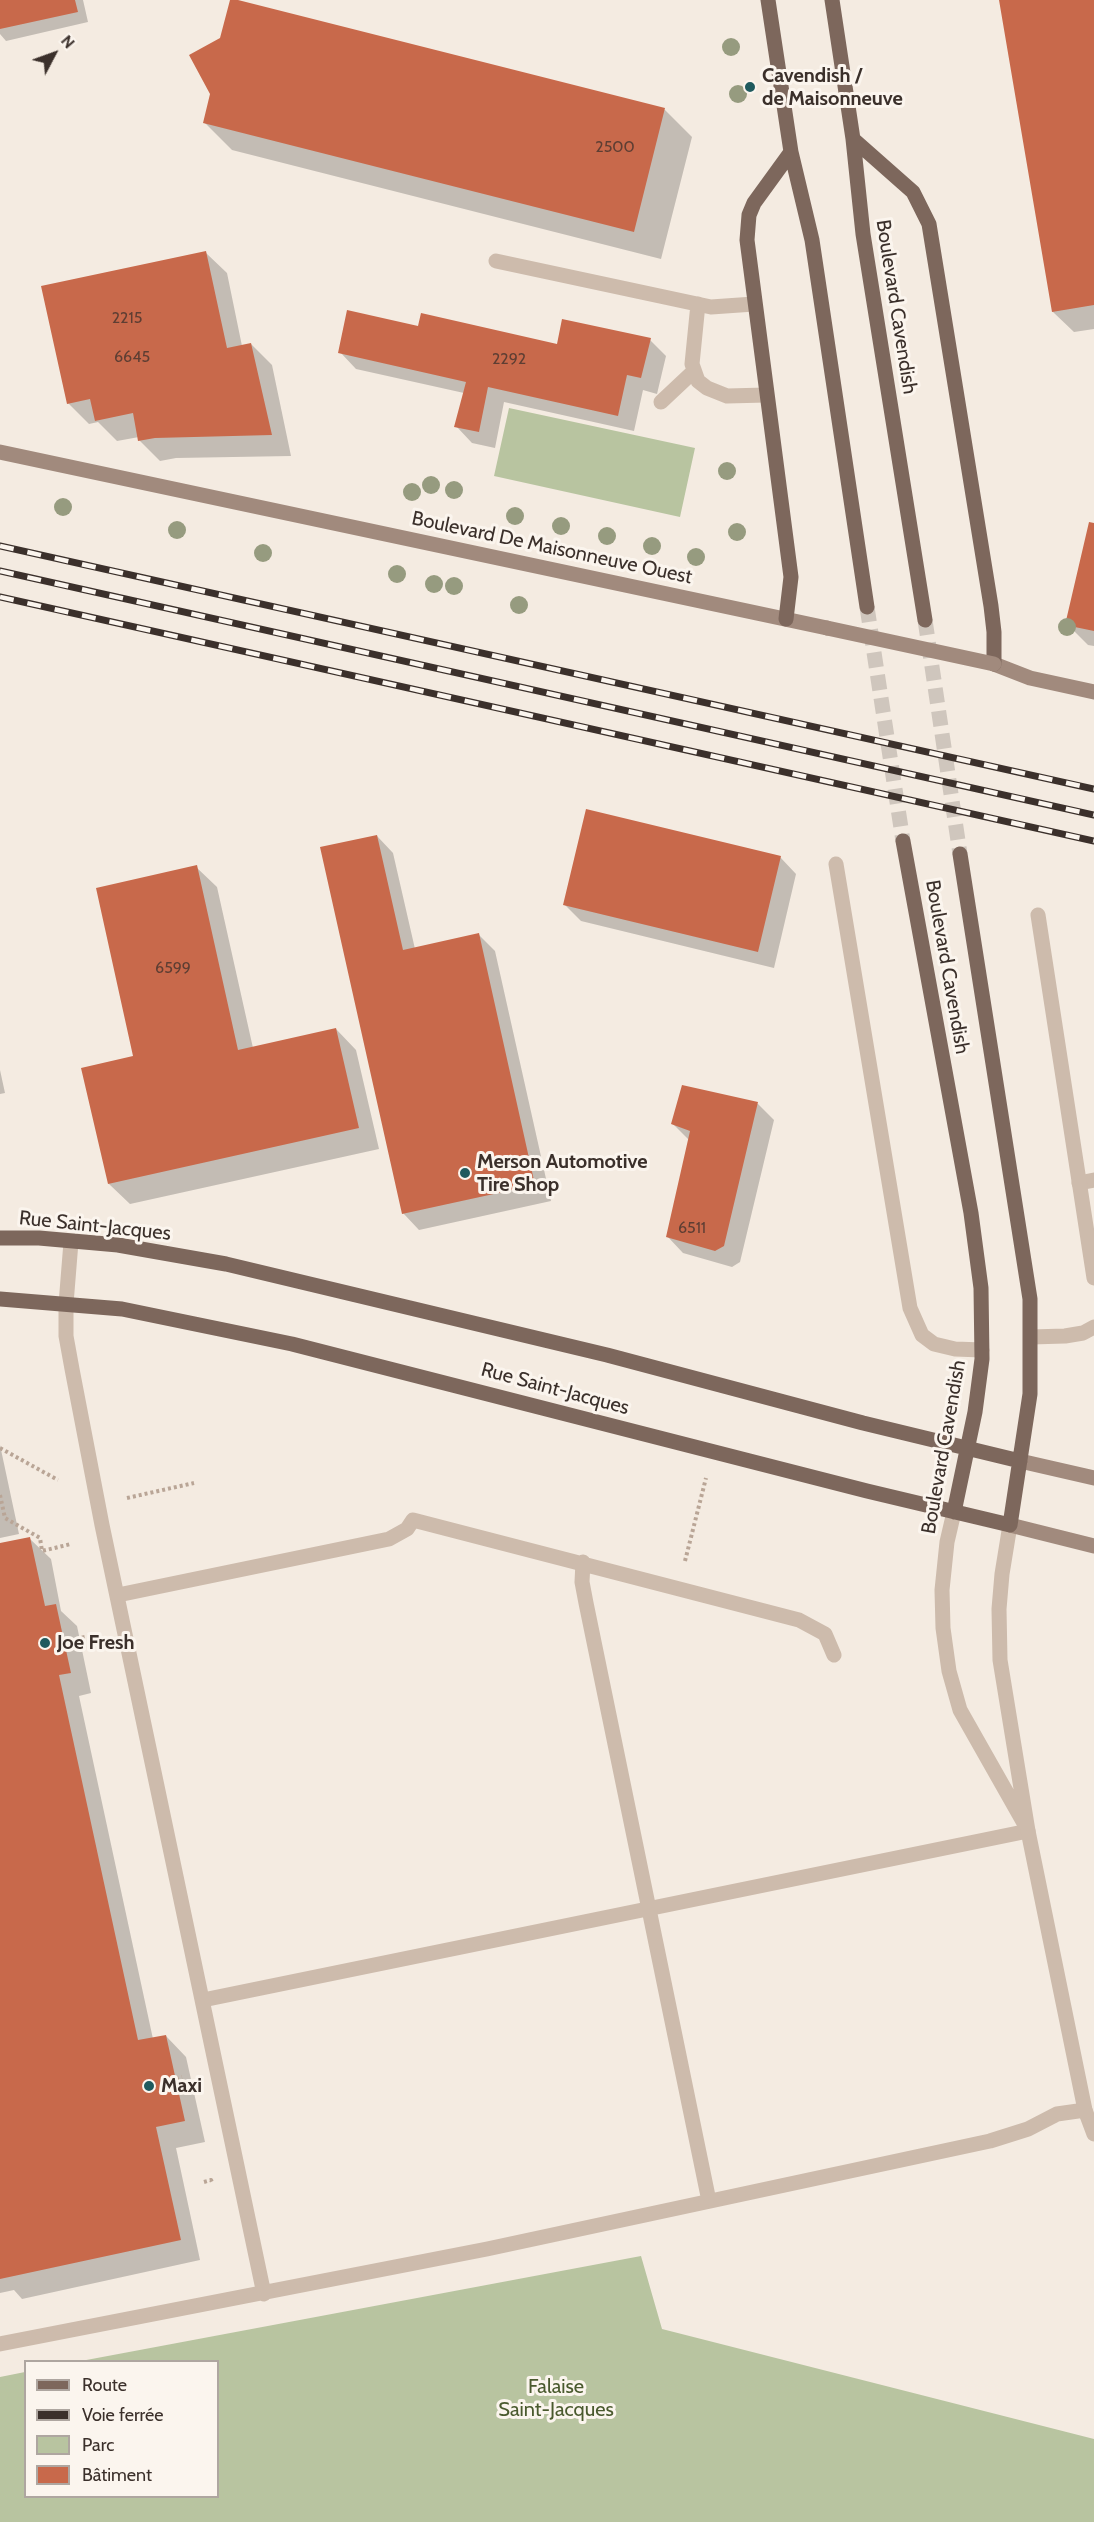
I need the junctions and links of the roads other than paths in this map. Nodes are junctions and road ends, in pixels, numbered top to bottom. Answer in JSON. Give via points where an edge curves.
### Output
{"nodes":[{"id":1,"x":768,"y":0,"type":"edge"},
{"id":2,"x":832,"y":0,"type":"edge"},
{"id":3,"x":853,"y":140,"type":"junction"},
{"id":4,"x":791,"y":152,"type":"junction"},
{"id":5,"x":496,"y":261,"type":"dead end"},
{"id":6,"x":699,"y":304,"type":"junction"},
{"id":7,"x":754,"y":304,"type":"junction"},
{"id":8,"x":694,"y":371,"type":"junction"},
{"id":9,"x":766,"y":395,"type":"junction"},
{"id":10,"x":661,"y":402,"type":"dead end"},
{"id":11,"x":0,"y":452,"type":"edge"},
{"id":12,"x":867,"y":607,"type":"tunnel mouth"},
{"id":13,"x":786,"y":619,"type":"junction"},
{"id":14,"x":925,"y":620,"type":"tunnel mouth"},
{"id":15,"x":994,"y":664,"type":"junction"},
{"id":16,"x":1094,"y":692,"type":"edge"},
{"id":17,"x":903,"y":841,"type":"tunnel mouth"},
{"id":18,"x":960,"y":854,"type":"tunnel mouth"},
{"id":19,"x":836,"y":864,"type":"dead end"},
{"id":20,"x":1038,"y":915,"type":"dead end"},
{"id":21,"x":1086,"y":1182,"type":"edge"},
{"id":22,"x":0,"y":1238,"type":"edge"},
{"id":23,"x":71,"y":1242,"type":"junction"},
{"id":24,"x":1094,"y":1278,"type":"edge"},
{"id":25,"x":0,"y":1299,"type":"edge"},
{"id":26,"x":66,"y":1304,"type":"junction"},
{"id":27,"x":1094,"y":1327,"type":"edge"},
{"id":28,"x":1031,"y":1337,"type":"junction"},
{"id":29,"x":982,"y":1350,"type":"junction"},
{"id":30,"x":968,"y":1449,"type":"junction"},
{"id":31,"x":1020,"y":1461,"type":"junction"},
{"id":32,"x":1094,"y":1478,"type":"edge"},
{"id":33,"x":954,"y":1512,"type":"junction"},
{"id":34,"x":1010,"y":1525,"type":"junction"},
{"id":35,"x":1094,"y":1546,"type":"edge"},
{"id":36,"x":582,"y":1562,"type":"junction"},
{"id":37,"x":117,"y":1595,"type":"junction"},
{"id":38,"x":834,"y":1655,"type":"dead end"},
{"id":39,"x":1028,"y":1831,"type":"junction"},
{"id":40,"x":648,"y":1909,"type":"junction"},
{"id":41,"x":203,"y":2000,"type":"junction"},
{"id":42,"x":1085,"y":2110,"type":"junction"},
{"id":43,"x":1094,"y":2134,"type":"edge"},
{"id":44,"x":709,"y":2201,"type":"junction"},
{"id":45,"x":264,"y":2294,"type":"junction"},
{"id":46,"x":0,"y":2344,"type":"edge"}],
"edges":[{"from":1,"to":4,"type":"main road"},
{"from":2,"to":3,"type":"main road","name":"Boulevard Cavendish"},
{"from":3,"to":14,"type":"main road","name":"Boulevard Cavendish","via":[[863,234]]},
{"from":3,"to":15,"type":"main road","via":[[913,192],[929,224],[991,606]]},
{"from":4,"to":7,"type":"main road","via":[[764,187],[749,215],[747,252]]},
{"from":4,"to":12,"type":"main road","via":[[812,240]]},
{"from":5,"to":6,"type":"street"},
{"from":6,"to":7,"type":"street","via":[[727,308]]},
{"from":6,"to":8,"type":"street"},
{"from":7,"to":9,"type":"main road"},
{"from":8,"to":9,"type":"street","via":[[707,388],[727,396]]},
{"from":8,"to":10,"type":"street"},
{"from":9,"to":13,"type":"main road","via":[[791,577]]},
{"from":11,"to":13,"type":"street","name":"Boulevard De Maisonneuve Ouest"},
{"from":13,"to":15,"type":"street","name":"Boulevard De Maisonneuve Ouest","bridge":true},
{"from":15,"to":16,"type":"street","name":"Boulevard De Maisonneuve Ouest","via":[[1030,678]]},
{"from":17,"to":29,"type":"main road","name":"Boulevard Cavendish","via":[[971,1212],[981,1288]]},
{"from":18,"to":28,"type":"main road","name":"Boulevard Cavendish","via":[[1025,1258]]},
{"from":19,"to":29,"type":"street","via":[[910,1308],[922,1335],[934,1344]]},
{"from":20,"to":21,"type":"street"},
{"from":21,"to":24,"type":"street"},
{"from":22,"to":23,"type":"main road","name":"Rue Saint-Jacques"},
{"from":23,"to":26,"type":"street"},
{"from":23,"to":30,"type":"main road","name":"Rue Saint-Jacques","via":[[118,1245],[226,1264],[606,1355]]},
{"from":25,"to":26,"type":"main road","name":"Rue Saint-Jacques"},
{"from":26,"to":33,"type":"main road","name":"Rue Saint-Jacques","via":[[122,1309],[313,1350]]},
{"from":26,"to":37,"type":"street","via":[[66,1336]]},
{"from":27,"to":28,"type":"street","via":[[1065,1336]]},
{"from":28,"to":31,"type":"main road","name":"Boulevard Cavendish","via":[[1030,1394]]},
{"from":29,"to":30,"type":"main road","name":"Boulevard Cavendish"},
{"from":30,"to":31,"type":"main road","name":"Rue Saint-Jacques"},
{"from":30,"to":33,"type":"main road","name":"Boulevard Cavendish"},
{"from":31,"to":32,"type":"street","name":"Rue Saint-Jacques"},
{"from":31,"to":34,"type":"main road","name":"Boulevard Cavendish"},
{"from":33,"to":34,"type":"main road","name":"Rue Saint-Jacques"},
{"from":33,"to":39,"type":"street","name":"Boulevard Cavendish","via":[[942,1590],[949,1671],[960,1710]]},
{"from":34,"to":35,"type":"street","name":"Rue Saint-Jacques"},
{"from":34,"to":39,"type":"street","name":"Boulevard Cavendish","via":[[998,1633]]},
{"from":36,"to":37,"type":"street","via":[[413,1520],[407,1529],[389,1539]]},
{"from":36,"to":38,"type":"street","via":[[799,1620],[825,1634]]},
{"from":36,"to":40,"type":"street","via":[[582,1582]]},
{"from":37,"to":41,"type":"street"},
{"from":39,"to":40,"type":"street"},
{"from":39,"to":42,"type":"street","name":"Boulevard Cavendish"},
{"from":40,"to":41,"type":"street"},
{"from":40,"to":44,"type":"street"},
{"from":41,"to":45,"type":"street"},
{"from":42,"to":43,"type":"street","name":"Boulevard Cavendish"},
{"from":42,"to":44,"type":"street","via":[[1057,2114],[1028,2129],[990,2141]]},
{"from":44,"to":45,"type":"street"},
{"from":45,"to":46,"type":"street"}]}
